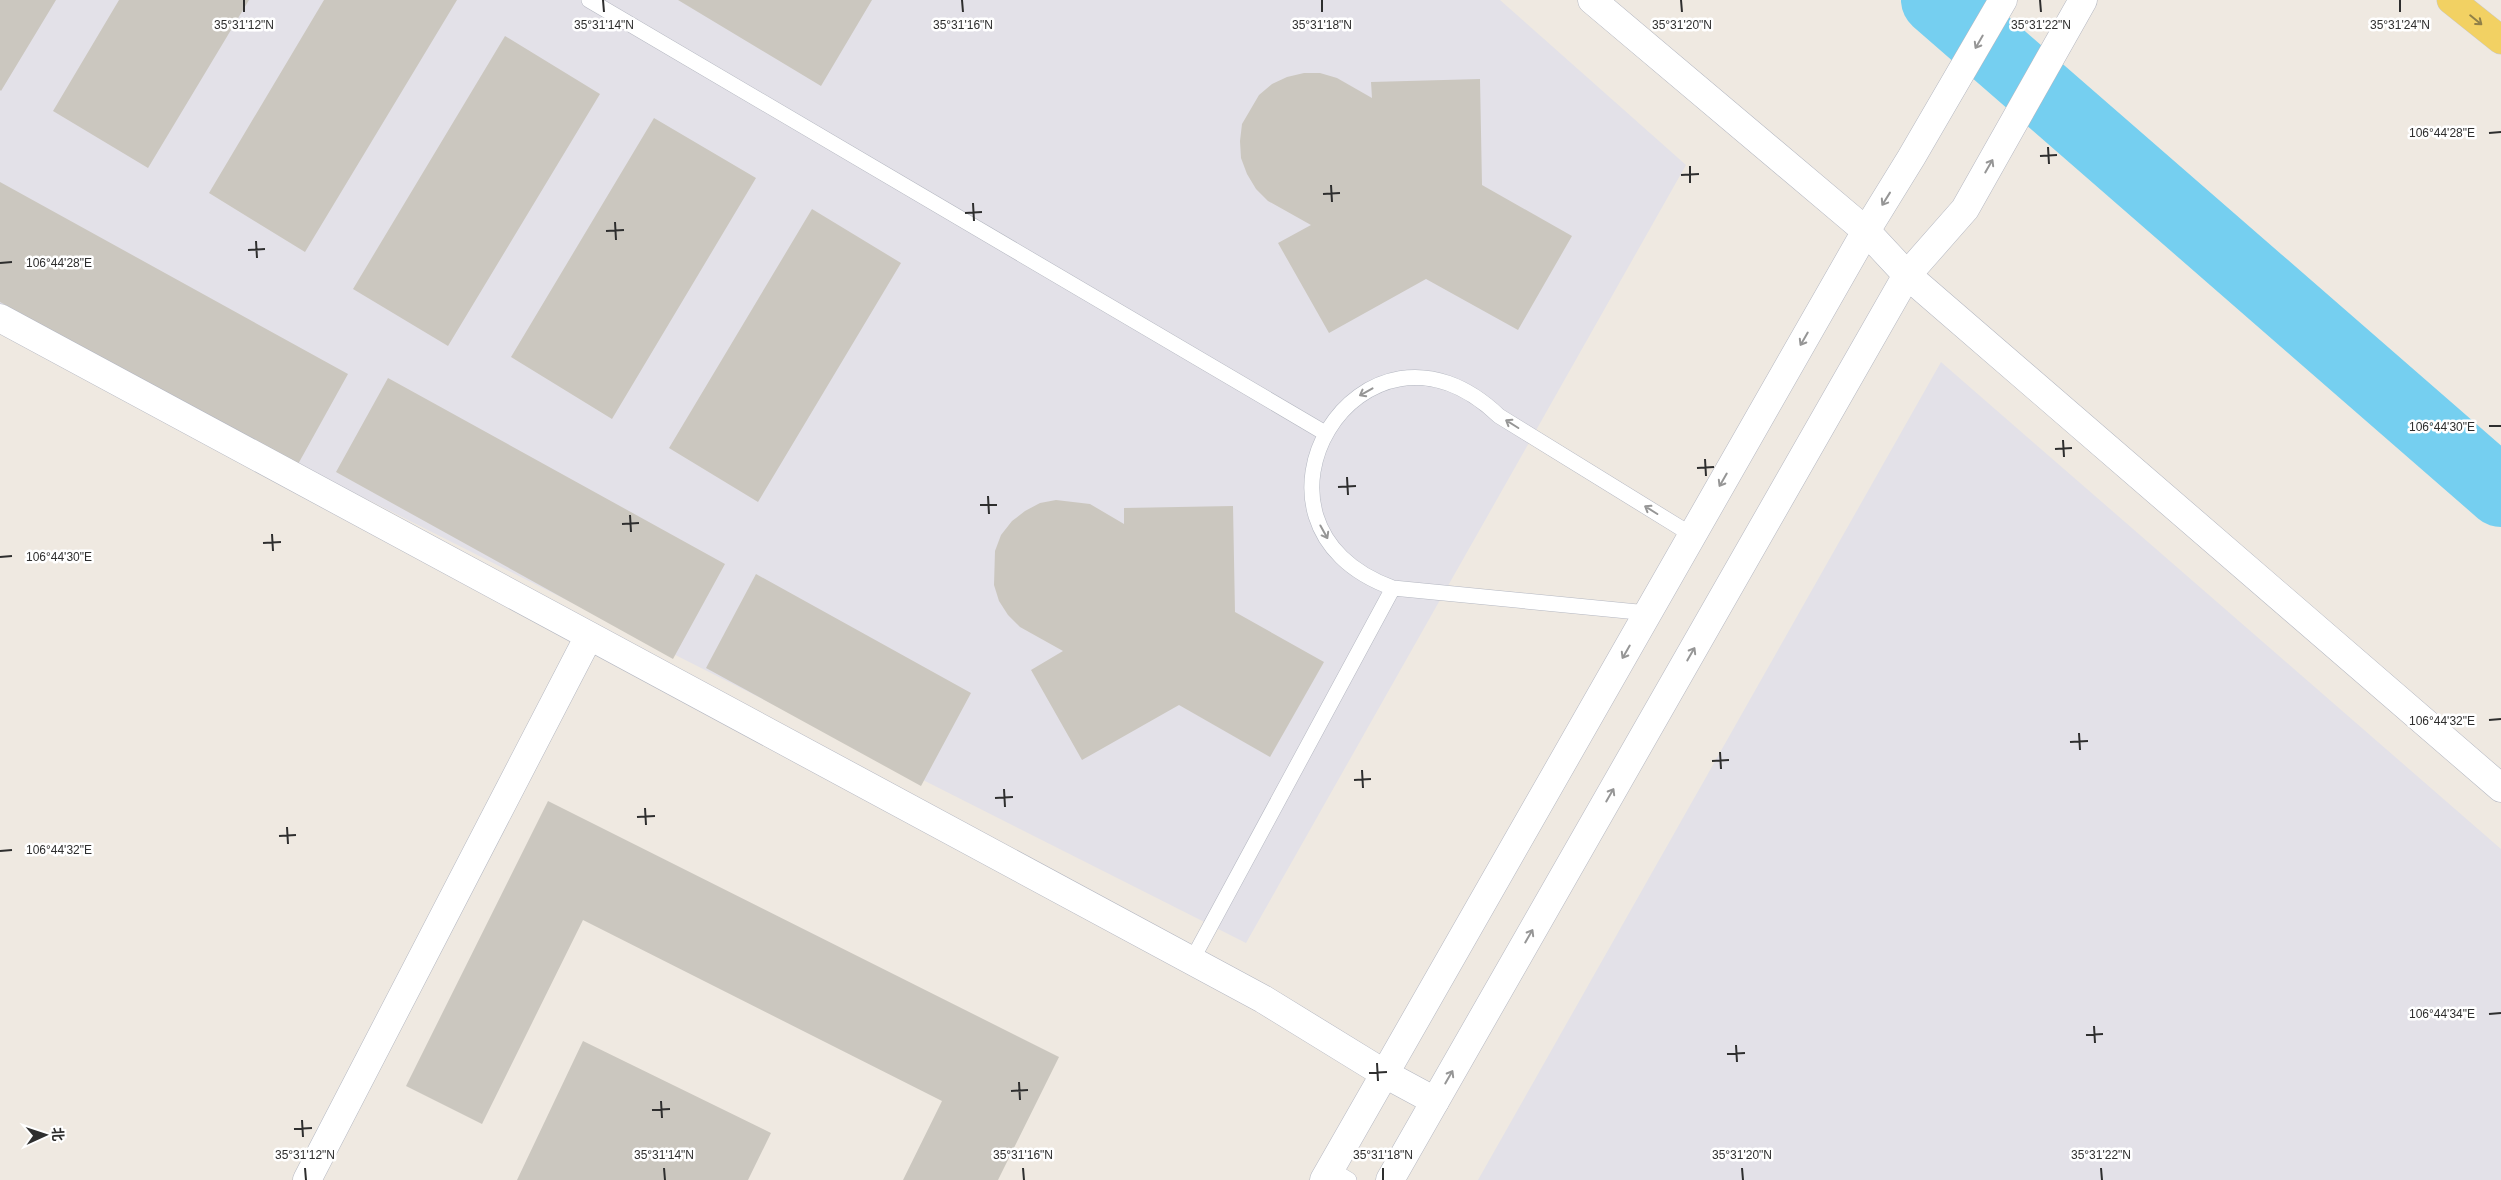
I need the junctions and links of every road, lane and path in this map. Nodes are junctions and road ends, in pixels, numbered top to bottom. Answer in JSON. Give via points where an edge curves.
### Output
{"nodes":[{"id":1,"x":589,"y":0,"type":"edge"},
{"id":2,"x":1592,"y":0,"type":"edge"},
{"id":3,"x":2003,"y":0,"type":"edge"},
{"id":4,"x":2083,"y":0,"type":"edge"},
{"id":5,"x":2451,"y":0,"type":"edge"},
{"id":6,"x":2501,"y":40,"type":"edge"},
{"id":7,"x":1866,"y":231,"type":"junction"},
{"id":8,"x":1907,"y":275,"type":"junction"},
{"id":9,"x":0,"y":318,"type":"edge"},
{"id":10,"x":1325,"y":432,"type":"junction"},
{"id":11,"x":1692,"y":536,"type":"junction"},
{"id":12,"x":1393,"y":588,"type":"junction"},
{"id":13,"x":1648,"y":613,"type":"junction"},
{"id":14,"x":589,"y":636,"type":"junction"},
{"id":15,"x":2501,"y":788,"type":"edge"},
{"id":16,"x":1192,"y":960,"type":"junction"},
{"id":17,"x":1385,"y":1074,"type":"junction"},
{"id":18,"x":1434,"y":1102,"type":"junction"},
{"id":19,"x":1334,"y":1176,"type":"edge"},
{"id":20,"x":307,"y":1180,"type":"edge"},
{"id":21,"x":1390,"y":1180,"type":"edge"}],
"edges":[{"from":1,"to":10,"type":"lane"},
{"from":2,"to":7,"type":"street"},
{"from":3,"to":7,"type":"street","one_way":true},
{"from":8,"to":4,"type":"street","one_way":true,"via":[[1965,209]]},
{"from":5,"to":6,"type":"main road","one_way":true},
{"from":7,"to":8,"type":"street"},
{"from":7,"to":11,"type":"street","one_way":true},
{"from":8,"to":15,"type":"street"},
{"from":18,"to":8,"type":"street","one_way":true},
{"from":9,"to":14,"type":"street"},
{"from":11,"to":10,"type":"lane","one_way":true,"via":[[1500,416],[1464,388],[1442,380],[1397,380],[1375,387],[1355,398]]},
{"from":10,"to":12,"type":"lane","one_way":true,"via":[[1316,455],[1312,479],[1313,504],[1320,527],[1350,566]]},
{"from":11,"to":13,"type":"street"},
{"from":12,"to":13,"type":"lane"},
{"from":12,"to":16,"type":"lane"},
{"from":13,"to":17,"type":"street","one_way":true},
{"from":14,"to":16,"type":"street"},
{"from":14,"to":20,"type":"street"},
{"from":16,"to":17,"type":"street","via":[[1263,999]]},
{"from":17,"to":18,"type":"street"},
{"from":17,"to":19,"type":"street"},
{"from":18,"to":21,"type":"street"}]}
